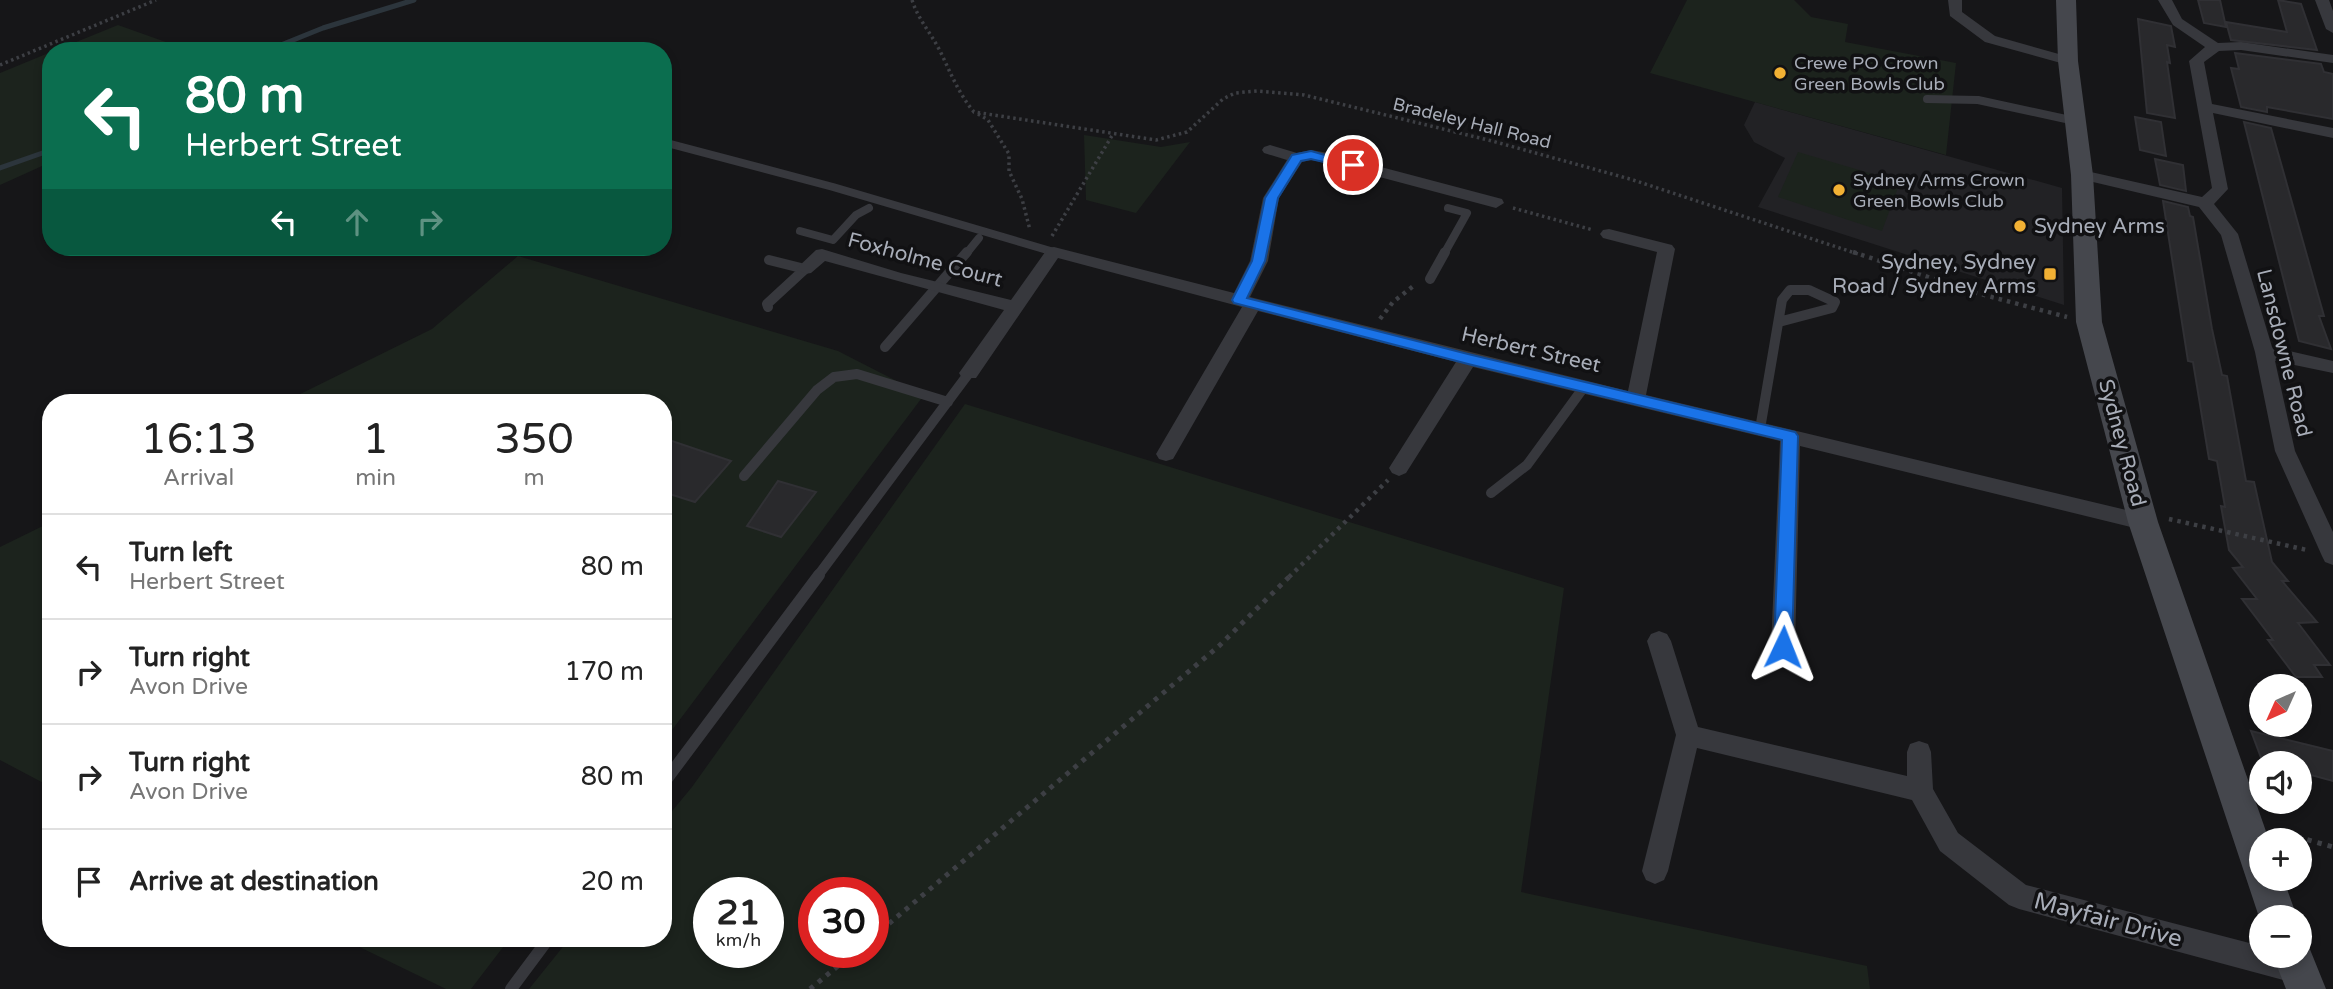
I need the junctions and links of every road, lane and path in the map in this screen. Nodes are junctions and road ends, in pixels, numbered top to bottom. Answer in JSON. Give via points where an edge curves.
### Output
{"nodes":[{"id":1,"x":156,"y":0,"type":"edge"},
{"id":2,"x":912,"y":0,"type":"edge"},
{"id":3,"x":1955,"y":0,"type":"edge"},
{"id":4,"x":2066,"y":0,"type":"edge"},
{"id":5,"x":2165,"y":0,"type":"edge"},
{"id":6,"x":2322,"y":0,"type":"edge"},
{"id":7,"x":2333,"y":29,"type":"edge"},
{"id":8,"x":55,"y":42,"type":"edge"},
{"id":9,"x":2215,"y":47,"type":"junction"},
{"id":10,"x":42,"y":48,"type":"edge"},
{"id":11,"x":2333,"y":60,"type":"edge"},
{"id":12,"x":2068,"y":61,"type":"junction"},
{"id":13,"x":0,"y":65,"type":"edge"},
{"id":14,"x":1927,"y":99,"type":"dead end"},
{"id":15,"x":2206,"y":107,"type":"junction"},
{"id":16,"x":974,"y":112,"type":"junction"},
{"id":17,"x":2075,"y":121,"type":"junction"},
{"id":18,"x":1113,"y":134,"type":"junction"},
{"id":19,"x":2333,"y":134,"type":"edge"},
{"id":20,"x":672,"y":145,"type":"edge"},
{"id":21,"x":1270,"y":150,"type":"dead end"},
{"id":22,"x":1296,"y":158,"type":"junction"},
{"id":23,"x":2082,"y":175,"type":"junction"},
{"id":24,"x":1451,"y":201,"type":"junction"},
{"id":25,"x":2205,"y":202,"type":"junction"},
{"id":26,"x":1496,"y":203,"type":"joint"},
{"id":27,"x":869,"y":208,"type":"dead end"},
{"id":28,"x":800,"y":231,"type":"dead end"},
{"id":29,"x":1609,"y":234,"type":"joint"},
{"id":30,"x":979,"y":238,"type":"dead end"},
{"id":31,"x":828,"y":247,"type":"junction"},
{"id":32,"x":1050,"y":250,"type":"junction"},
{"id":33,"x":769,"y":260,"type":"dead end"},
{"id":34,"x":805,"y":269,"type":"junction"},
{"id":35,"x":1430,"y":279,"type":"joint"},
{"id":36,"x":937,"y":286,"type":"junction"},
{"id":37,"x":1246,"y":302,"type":"junction"},
{"id":38,"x":768,"y":307,"type":"dead end"},
{"id":39,"x":1017,"y":308,"type":"junction"},
{"id":40,"x":1779,"y":322,"type":"junction"},
{"id":41,"x":2089,"y":322,"type":"junction"},
{"id":42,"x":1369,"y":334,"type":"junction"},
{"id":43,"x":885,"y":347,"type":"dead end"},
{"id":44,"x":2264,"y":352,"type":"junction"},
{"id":45,"x":1468,"y":359,"type":"junction"},
{"id":46,"x":2333,"y":367,"type":"edge"},
{"id":47,"x":969,"y":373,"type":"joint"},
{"id":48,"x":1584,"y":387,"type":"junction"},
{"id":49,"x":1636,"y":398,"type":"junction"},
{"id":50,"x":948,"y":402,"type":"junction"},
{"id":51,"x":1760,"y":429,"type":"junction"},
{"id":52,"x":1790,"y":436,"type":"junction"},
{"id":53,"x":1166,"y":454,"type":"dead end"},
{"id":54,"x":1399,"y":468,"type":"joint"},
{"id":55,"x":744,"y":476,"type":"dead end"},
{"id":56,"x":1491,"y":493,"type":"dead end"},
{"id":57,"x":2141,"y":518,"type":"junction"},
{"id":58,"x":2333,"y":556,"type":"edge"},
{"id":59,"x":1659,"y":641,"type":"dead end"},
{"id":60,"x":1783,"y":647,"type":"dead end"},
{"id":61,"x":1688,"y":735,"type":"junction"},
{"id":62,"x":1919,"y":751,"type":"dead end"},
{"id":63,"x":672,"y":772,"type":"edge"},
{"id":64,"x":1920,"y":791,"type":"junction"},
{"id":65,"x":2244,"y":822,"type":"junction"},
{"id":66,"x":2249,"y":836,"type":"edge"},
{"id":67,"x":2333,"y":847,"type":"edge"},
{"id":68,"x":1655,"y":871,"type":"dead end"},
{"id":69,"x":889,"y":924,"type":"edge"},
{"id":70,"x":542,"y":947,"type":"edge"},
{"id":71,"x":836,"y":968,"type":"edge"},
{"id":72,"x":2299,"y":971,"type":"edge"},
{"id":73,"x":511,"y":989,"type":"edge"},
{"id":74,"x":810,"y":989,"type":"edge"}],
"edges":[{"from":1,"to":8,"type":"path"},
{"from":2,"to":16,"type":"path","via":[[917,20]]},
{"from":3,"to":12,"type":"street","via":[[1955,13],[1990,39]]},
{"from":4,"to":12,"type":"street","name":"Sydney Road"},
{"from":5,"to":9,"type":"street","via":[[2168,13],[2182,27]]},
{"from":6,"to":7,"type":"street"},
{"from":9,"to":11,"type":"street"},
{"from":9,"to":15,"type":"street","via":[[2196,61]]},
{"from":10,"to":13,"type":"path"},
{"from":12,"to":17,"type":"street","name":"Sydney Road"},
{"from":14,"to":17,"type":"lane","via":[[1978,100]]},
{"from":15,"to":19,"type":"street"},
{"from":15,"to":25,"type":"street","via":[[2220,188]]},
{"from":16,"to":18,"type":"path","name":"Bradeley Hall Road"},
{"from":16,"to":32,"type":"path","via":[[988,120],[1009,154],[1009,172],[1031,232]]},
{"from":17,"to":23,"type":"street","name":"Sydney Road"},
{"from":18,"to":32,"type":"path"},
{"from":18,"to":41,"type":"path","name":"Bradeley Hall Road","via":[[1156,140],[1180,136],[1232,93],[1311,97],[1513,146],[1686,196],[2000,302]]},
{"from":20,"to":32,"type":"lane"},
{"from":21,"to":22,"type":"street"},
{"from":22,"to":24,"type":"street","via":[[1328,158]]},
{"from":22,"to":37,"type":"street","via":[[1272,198]]},
{"from":23,"to":25,"type":"street"},
{"from":23,"to":41,"type":"street","name":"Sydney Road"},
{"from":24,"to":26,"type":"street"},
{"from":24,"to":35,"type":"lane","via":[[1466,213]]},
{"from":25,"to":44,"type":"street","name":"Lansdowne Road","via":[[2229,234]]},
{"from":26,"to":29,"type":"path"},
{"from":27,"to":31,"type":"lane","via":[[856,215]]},
{"from":28,"to":31,"type":"lane"},
{"from":29,"to":49,"type":"street","via":[[1666,250]]},
{"from":30,"to":36,"type":"lane"},
{"from":31,"to":34,"type":"street","name":"Foxholme Court"},
{"from":31,"to":36,"type":"street","name":"Foxholme Court","via":[[875,273]]},
{"from":32,"to":37,"type":"street","name":"Herbert Street"},
{"from":32,"to":39,"type":"street"},
{"from":33,"to":34,"type":"lane"},
{"from":34,"to":38,"type":"lane"},
{"from":35,"to":42,"type":"path","via":[[1393,302]]},
{"from":36,"to":39,"type":"street","name":"Foxholme Court"},
{"from":36,"to":43,"type":"lane"},
{"from":37,"to":42,"type":"street","name":"Herbert Street"},
{"from":37,"to":53,"type":"street"},
{"from":39,"to":47,"type":"street"},
{"from":40,"to":40,"type":"lane","via":[[1782,300],[1790,290],[1809,290],[1835,302],[1832,308]]},
{"from":40,"to":51,"type":"lane"},
{"from":41,"to":57,"type":"street","name":"Sydney Road"},
{"from":42,"to":45,"type":"street","name":"Herbert Street"},
{"from":44,"to":46,"type":"street"},
{"from":44,"to":58,"type":"street","name":"Lansdowne Road","via":[[2285,451]]},
{"from":45,"to":48,"type":"street","name":"Herbert Street"},
{"from":45,"to":54,"type":"street"},
{"from":47,"to":50,"type":"lane"},
{"from":48,"to":49,"type":"street","name":"Herbert Street"},
{"from":48,"to":56,"type":"lane","via":[[1527,465]]},
{"from":49,"to":51,"type":"street","name":"Herbert Street"},
{"from":50,"to":55,"type":"lane","via":[[857,374],[834,377],[817,390]]},
{"from":50,"to":63,"type":"lane"},
{"from":51,"to":52,"type":"street","name":"Herbert Street"},
{"from":52,"to":57,"type":"street","name":"Herbert Street"},
{"from":52,"to":60,"type":"street"},
{"from":54,"to":69,"type":"path","via":[[1219,646]]},
{"from":57,"to":58,"type":"path"},
{"from":57,"to":65,"type":"street","name":"Sydney Road"},
{"from":59,"to":61,"type":"street"},
{"from":61,"to":64,"type":"street"},
{"from":61,"to":68,"type":"street"},
{"from":62,"to":64,"type":"street","name":"Mayfair Drive"},
{"from":64,"to":72,"type":"street","name":"Mayfair Drive","via":[[1950,842],[2019,896]]},
{"from":65,"to":66,"type":"street","name":"Sydney Road"},
{"from":65,"to":67,"type":"path"},
{"from":70,"to":73,"type":"lane"},
{"from":71,"to":74,"type":"path"}]}
